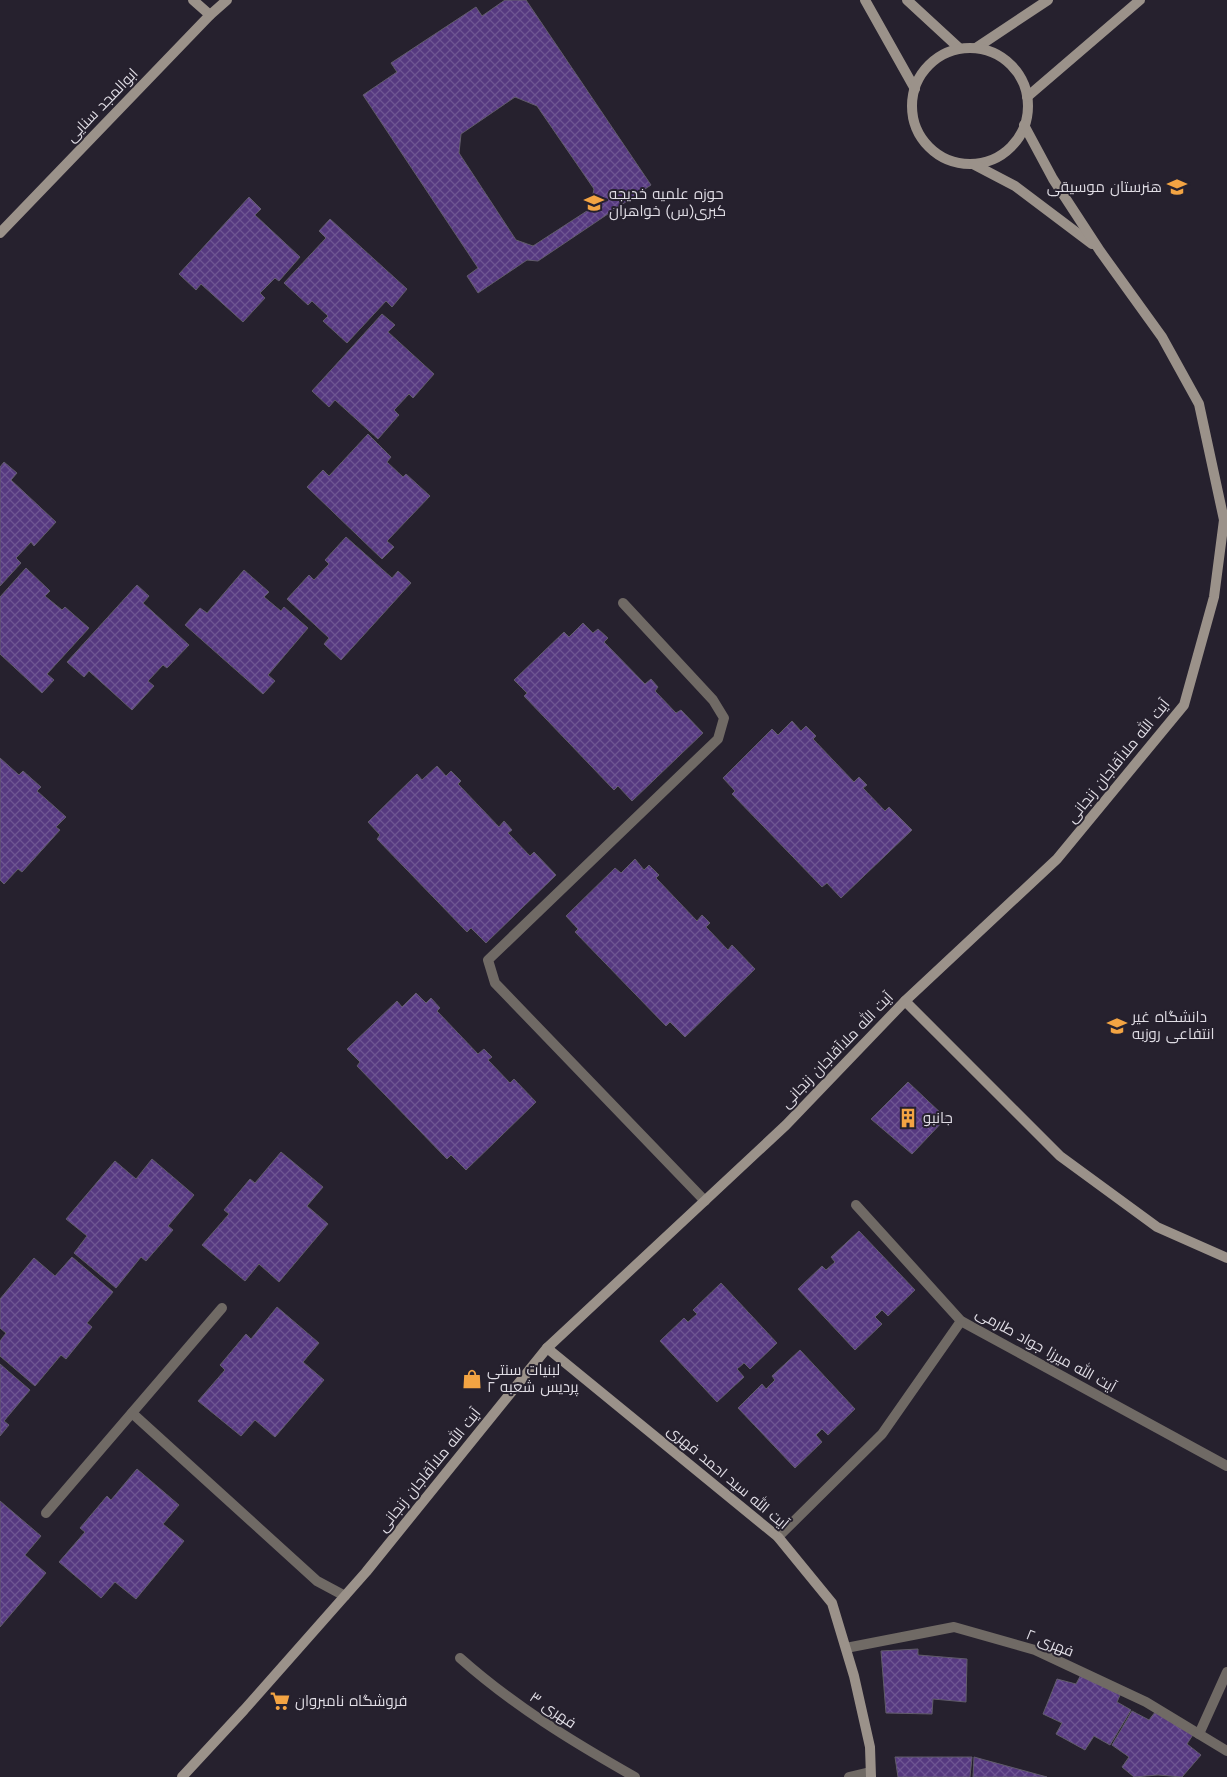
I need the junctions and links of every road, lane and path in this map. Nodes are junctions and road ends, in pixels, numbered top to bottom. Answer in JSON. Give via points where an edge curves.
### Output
{"nodes":[{"id":1,"x":193,"y":0,"type":"edge"},
{"id":2,"x":227,"y":0,"type":"edge"},
{"id":3,"x":865,"y":0,"type":"edge"},
{"id":4,"x":906,"y":0,"type":"edge"},
{"id":5,"x":1048,"y":0,"type":"edge"},
{"id":6,"x":1140,"y":0,"type":"edge"},
{"id":7,"x":210,"y":15,"type":"junction"},
{"id":8,"x":960,"y":48,"type":"junction"},
{"id":9,"x":976,"y":48,"type":"junction"},
{"id":10,"x":915,"y":89,"type":"junction"},
{"id":11,"x":1027,"y":98,"type":"junction"},
{"id":12,"x":1024,"y":125,"type":"junction"},
{"id":13,"x":972,"y":164,"type":"junction"},
{"id":14,"x":0,"y":233,"type":"edge"},
{"id":15,"x":1100,"y":251,"type":"junction"},
{"id":16,"x":1225,"y":520,"type":"edge"},
{"id":17,"x":623,"y":603,"type":"dead end"},
{"id":18,"x":905,"y":1000,"type":"junction"},
{"id":19,"x":706,"y":1201,"type":"junction"},
{"id":20,"x":856,"y":1205,"type":"dead end"},
{"id":21,"x":1227,"y":1258,"type":"edge"},
{"id":22,"x":222,"y":1308,"type":"dead end"},
{"id":23,"x":961,"y":1321,"type":"junction"},
{"id":24,"x":548,"y":1348,"type":"junction"},
{"id":25,"x":132,"y":1413,"type":"junction"},
{"id":26,"x":1227,"y":1466,"type":"edge"},
{"id":27,"x":46,"y":1513,"type":"dead end"},
{"id":28,"x":778,"y":1537,"type":"junction"},
{"id":29,"x":345,"y":1596,"type":"junction"},
{"id":30,"x":846,"y":1648,"type":"junction"},
{"id":31,"x":460,"y":1658,"type":"dead end"},
{"id":32,"x":1227,"y":1672,"type":"edge"},
{"id":33,"x":1199,"y":1734,"type":"junction"},
{"id":34,"x":1227,"y":1751,"type":"edge"},
{"id":35,"x":870,"y":1775,"type":"edge"},
{"id":36,"x":182,"y":1777,"type":"edge"},
{"id":37,"x":635,"y":1777,"type":"edge"},
{"id":38,"x":849,"y":1777,"type":"edge"}],
"edges":[{"from":1,"to":7,"type":"main road"},
{"from":2,"to":7,"type":"main road","name":"ابوالمجد سنایی"},
{"from":3,"to":10,"type":"main road"},
{"from":4,"to":8,"type":"main road"},
{"from":5,"to":9,"type":"main road"},
{"from":6,"to":11,"type":"main road"},
{"from":7,"to":14,"type":"main road","name":"ابوالمجد سنایی"},
{"from":8,"to":9,"type":"main road"},
{"from":8,"to":10,"type":"main road","via":[[930,63]]},
{"from":9,"to":11,"type":"main road","via":[[994,53],[1010,64],[1021,79]]},
{"from":10,"to":13,"type":"main road","via":[[913,118],[921,137],[935,152],[953,161]]},
{"from":11,"to":12,"type":"main road"},
{"from":12,"to":13,"type":"main road","via":[[1009,148],[992,159]]},
{"from":12,"to":15,"type":"main road","via":[[1053,179]]},
{"from":13,"to":15,"type":"main road","via":[[1015,186]]},
{"from":15,"to":16,"type":"main road","name":"آیت الله ملاآقاجان زنجانی","via":[[1162,338],[1199,404]]},
{"from":16,"to":18,"type":"main road","name":"آیت الله ملاآقاجان زنجانی","via":[[1214,597],[1184,705],[1057,859]]},
{"from":17,"to":19,"type":"street","via":[[713,700],[724,718],[718,739],[488,960],[495,983]]},
{"from":18,"to":19,"type":"main road","name":"آیت الله ملاآقاجان زنجانی","via":[[786,1125]]},
{"from":18,"to":21,"type":"main road","via":[[1060,1156],[1157,1227]]},
{"from":19,"to":24,"type":"main road","name":"آیت الله ملاآقاجان زنجانی"},
{"from":20,"to":23,"type":"street","name":"آیت الله میرزا جواد طارمی"},
{"from":22,"to":25,"type":"street"},
{"from":23,"to":26,"type":"street","name":"آیت الله میرزا جواد طارمی"},
{"from":23,"to":28,"type":"street","via":[[882,1434]]},
{"from":24,"to":28,"type":"main road","name":"آیت الله سید احمد فهری"},
{"from":24,"to":29,"type":"main road","name":"آیت الله ملاآقاجان زنجانی"},
{"from":25,"to":27,"type":"street"},
{"from":25,"to":29,"type":"street","via":[[318,1581]]},
{"from":28,"to":30,"type":"main road","name":"آیت الله سید احمد فهری","via":[[832,1603]]},
{"from":29,"to":36,"type":"main road","name":"آیت الله ملاآقاجان زنجانی"},
{"from":30,"to":33,"type":"street","name":"فهری ۲","via":[[954,1627],[1035,1650],[1146,1702]]},
{"from":30,"to":35,"type":"main road","name":"آیت الله سید احمد فهری","via":[[870,1747]]},
{"from":31,"to":37,"type":"street","name":"فهری ۳","via":[[530,1714]]},
{"from":32,"to":33,"type":"street"},
{"from":33,"to":34,"type":"street","name":"فهری ۲"},
{"from":35,"to":38,"type":"street"}]}
